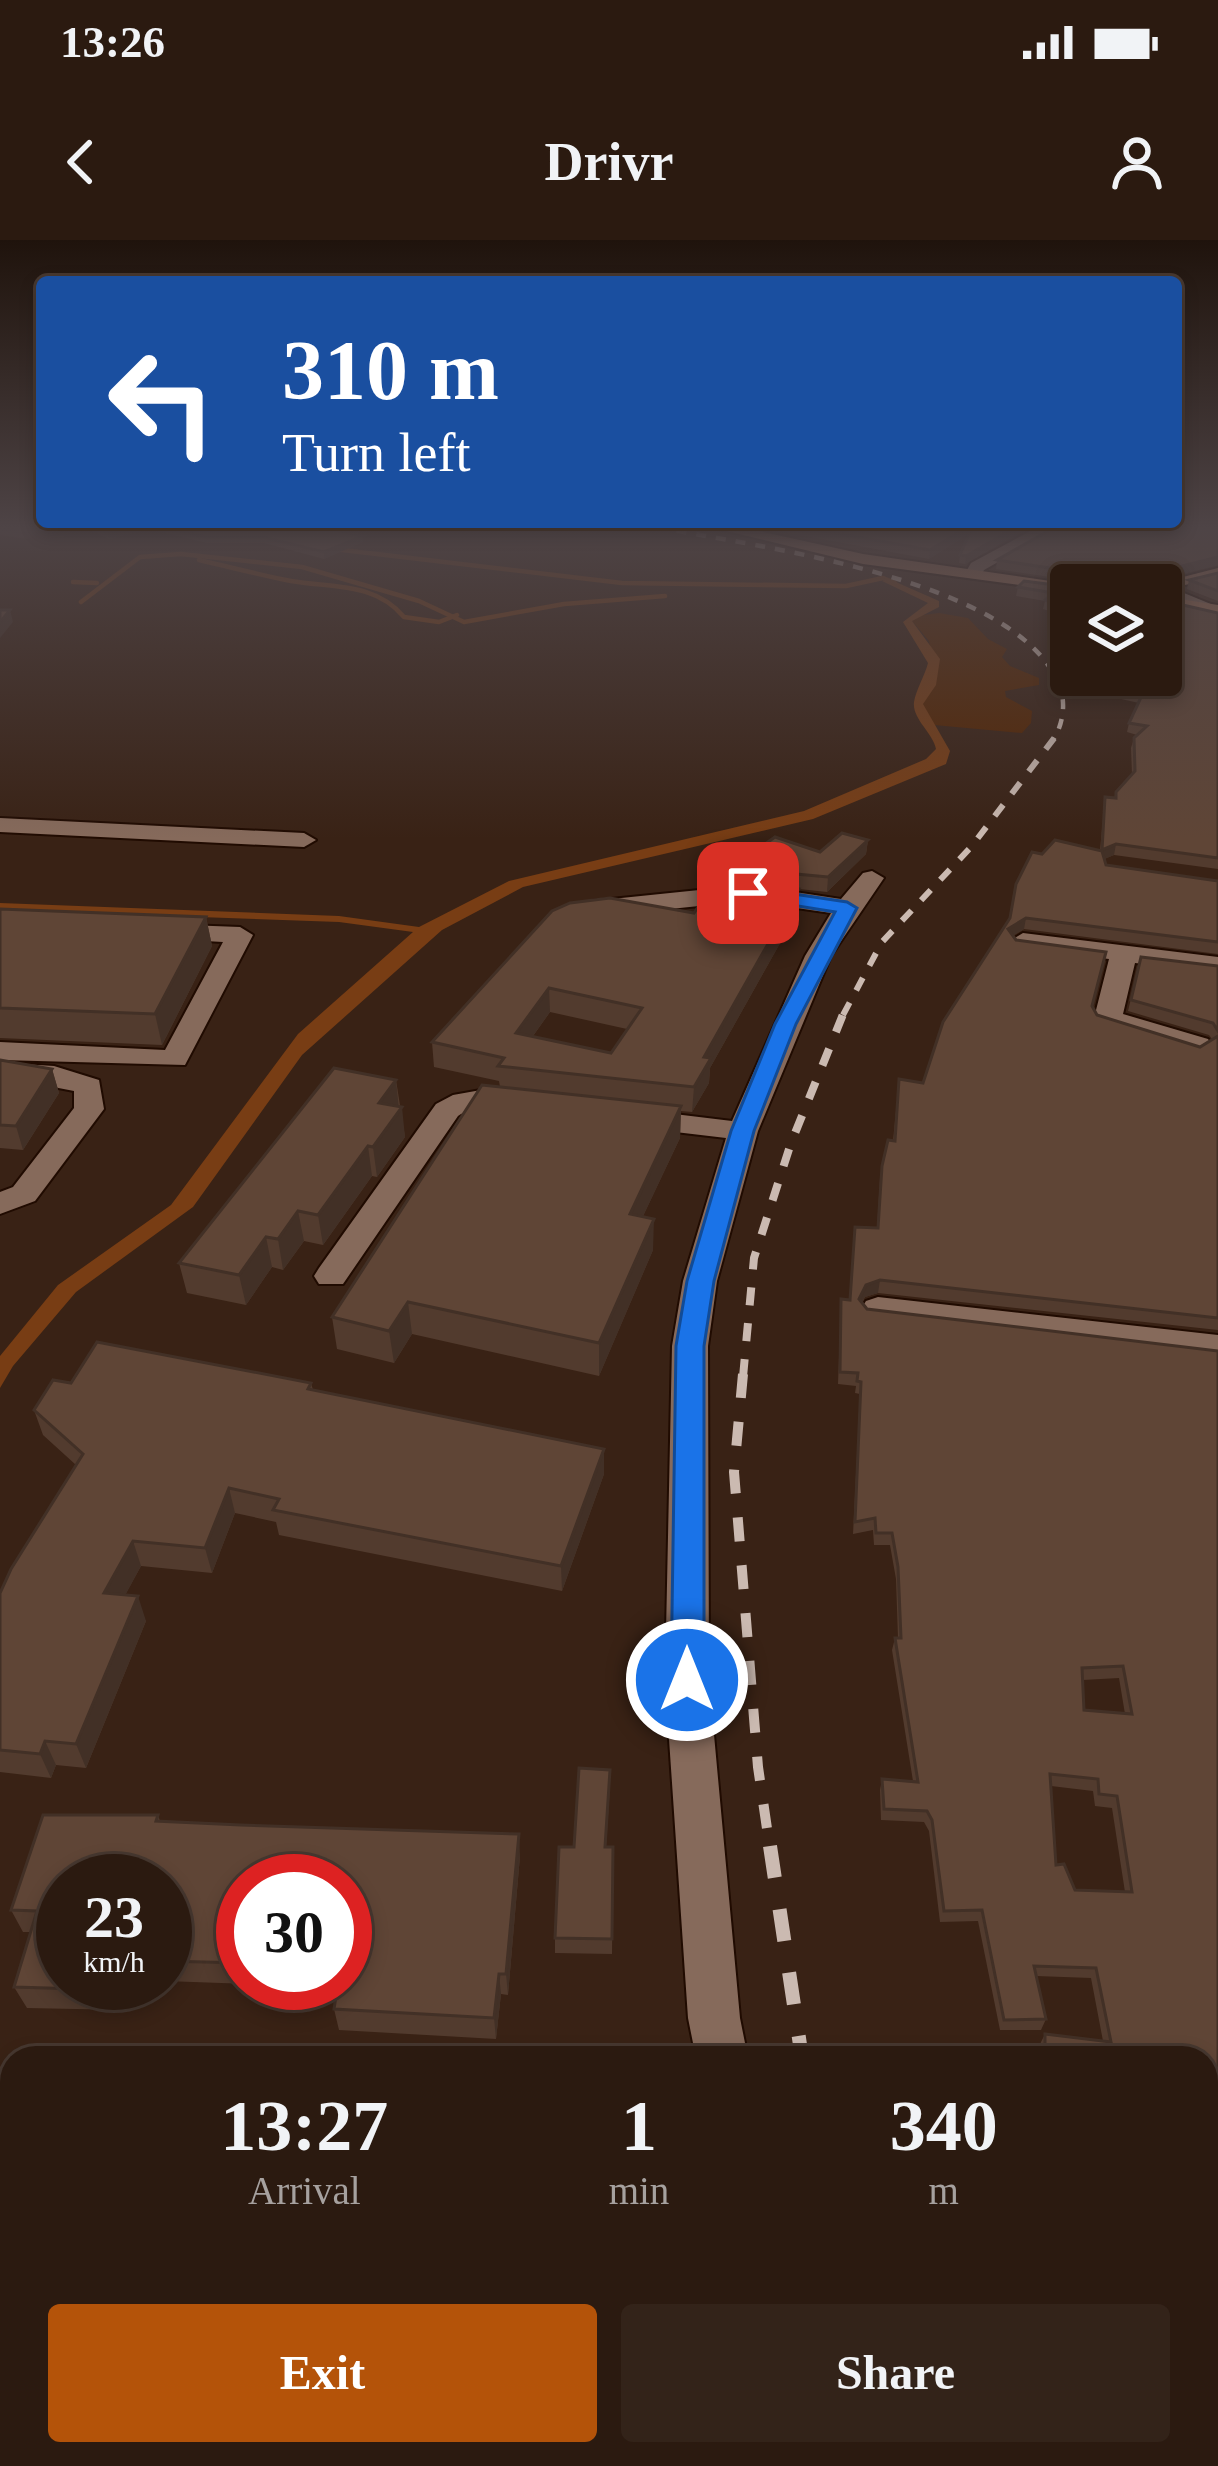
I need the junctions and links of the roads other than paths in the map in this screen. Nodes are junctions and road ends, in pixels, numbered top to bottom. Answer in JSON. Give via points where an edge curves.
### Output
{"nodes":[{"id":1,"x":0,"y":825,"type":"edge"},
{"id":2,"x":304,"y":840,"type":"dead end"},
{"id":3,"x":563,"y":915,"type":"edge"},
{"id":4,"x":131,"y":931,"type":"edge"},
{"id":5,"x":1023,"y":940,"type":"edge"},
{"id":6,"x":1124,"y":952,"type":"junction"},
{"id":7,"x":1218,"y":964,"type":"edge"},
{"id":8,"x":1198,"y":1045,"type":"edge"},
{"id":9,"x":0,"y":1051,"type":"edge"},
{"id":10,"x":0,"y":1072,"type":"edge"},
{"id":11,"x":549,"y":1108,"type":"edge"},
{"id":12,"x":592,"y":1113,"type":"edge"},
{"id":13,"x":743,"y":1131,"type":"junction"},
{"id":14,"x":0,"y":1204,"type":"edge"},
{"id":15,"x":332,"y":1276,"type":"dead end"},
{"id":16,"x":878,"y":1309,"type":"edge"},
{"id":17,"x":1218,"y":1347,"type":"edge"},
{"id":18,"x":720,"y":2046,"type":"edge"}],
"edges":[{"from":1,"to":2,"type":"street"},
{"from":3,"to":13,"type":"street","via":[[748,893],[860,893],[785,1024]]},
{"from":4,"to":9,"type":"street","via":[[240,935],[175,1059]]},
{"from":5,"to":6,"type":"street"},
{"from":6,"to":7,"type":"street"},
{"from":6,"to":8,"type":"street","via":[[1108,1018]]},
{"from":10,"to":14,"type":"street","via":[[89,1086],[89,1109],[24,1194]]},
{"from":11,"to":15,"type":"street","via":[[459,1100]]},
{"from":12,"to":13,"type":"street"},
{"from":13,"to":18,"type":"street","via":[[690,1346],[687,1680]]},
{"from":16,"to":17,"type":"street"}]}
